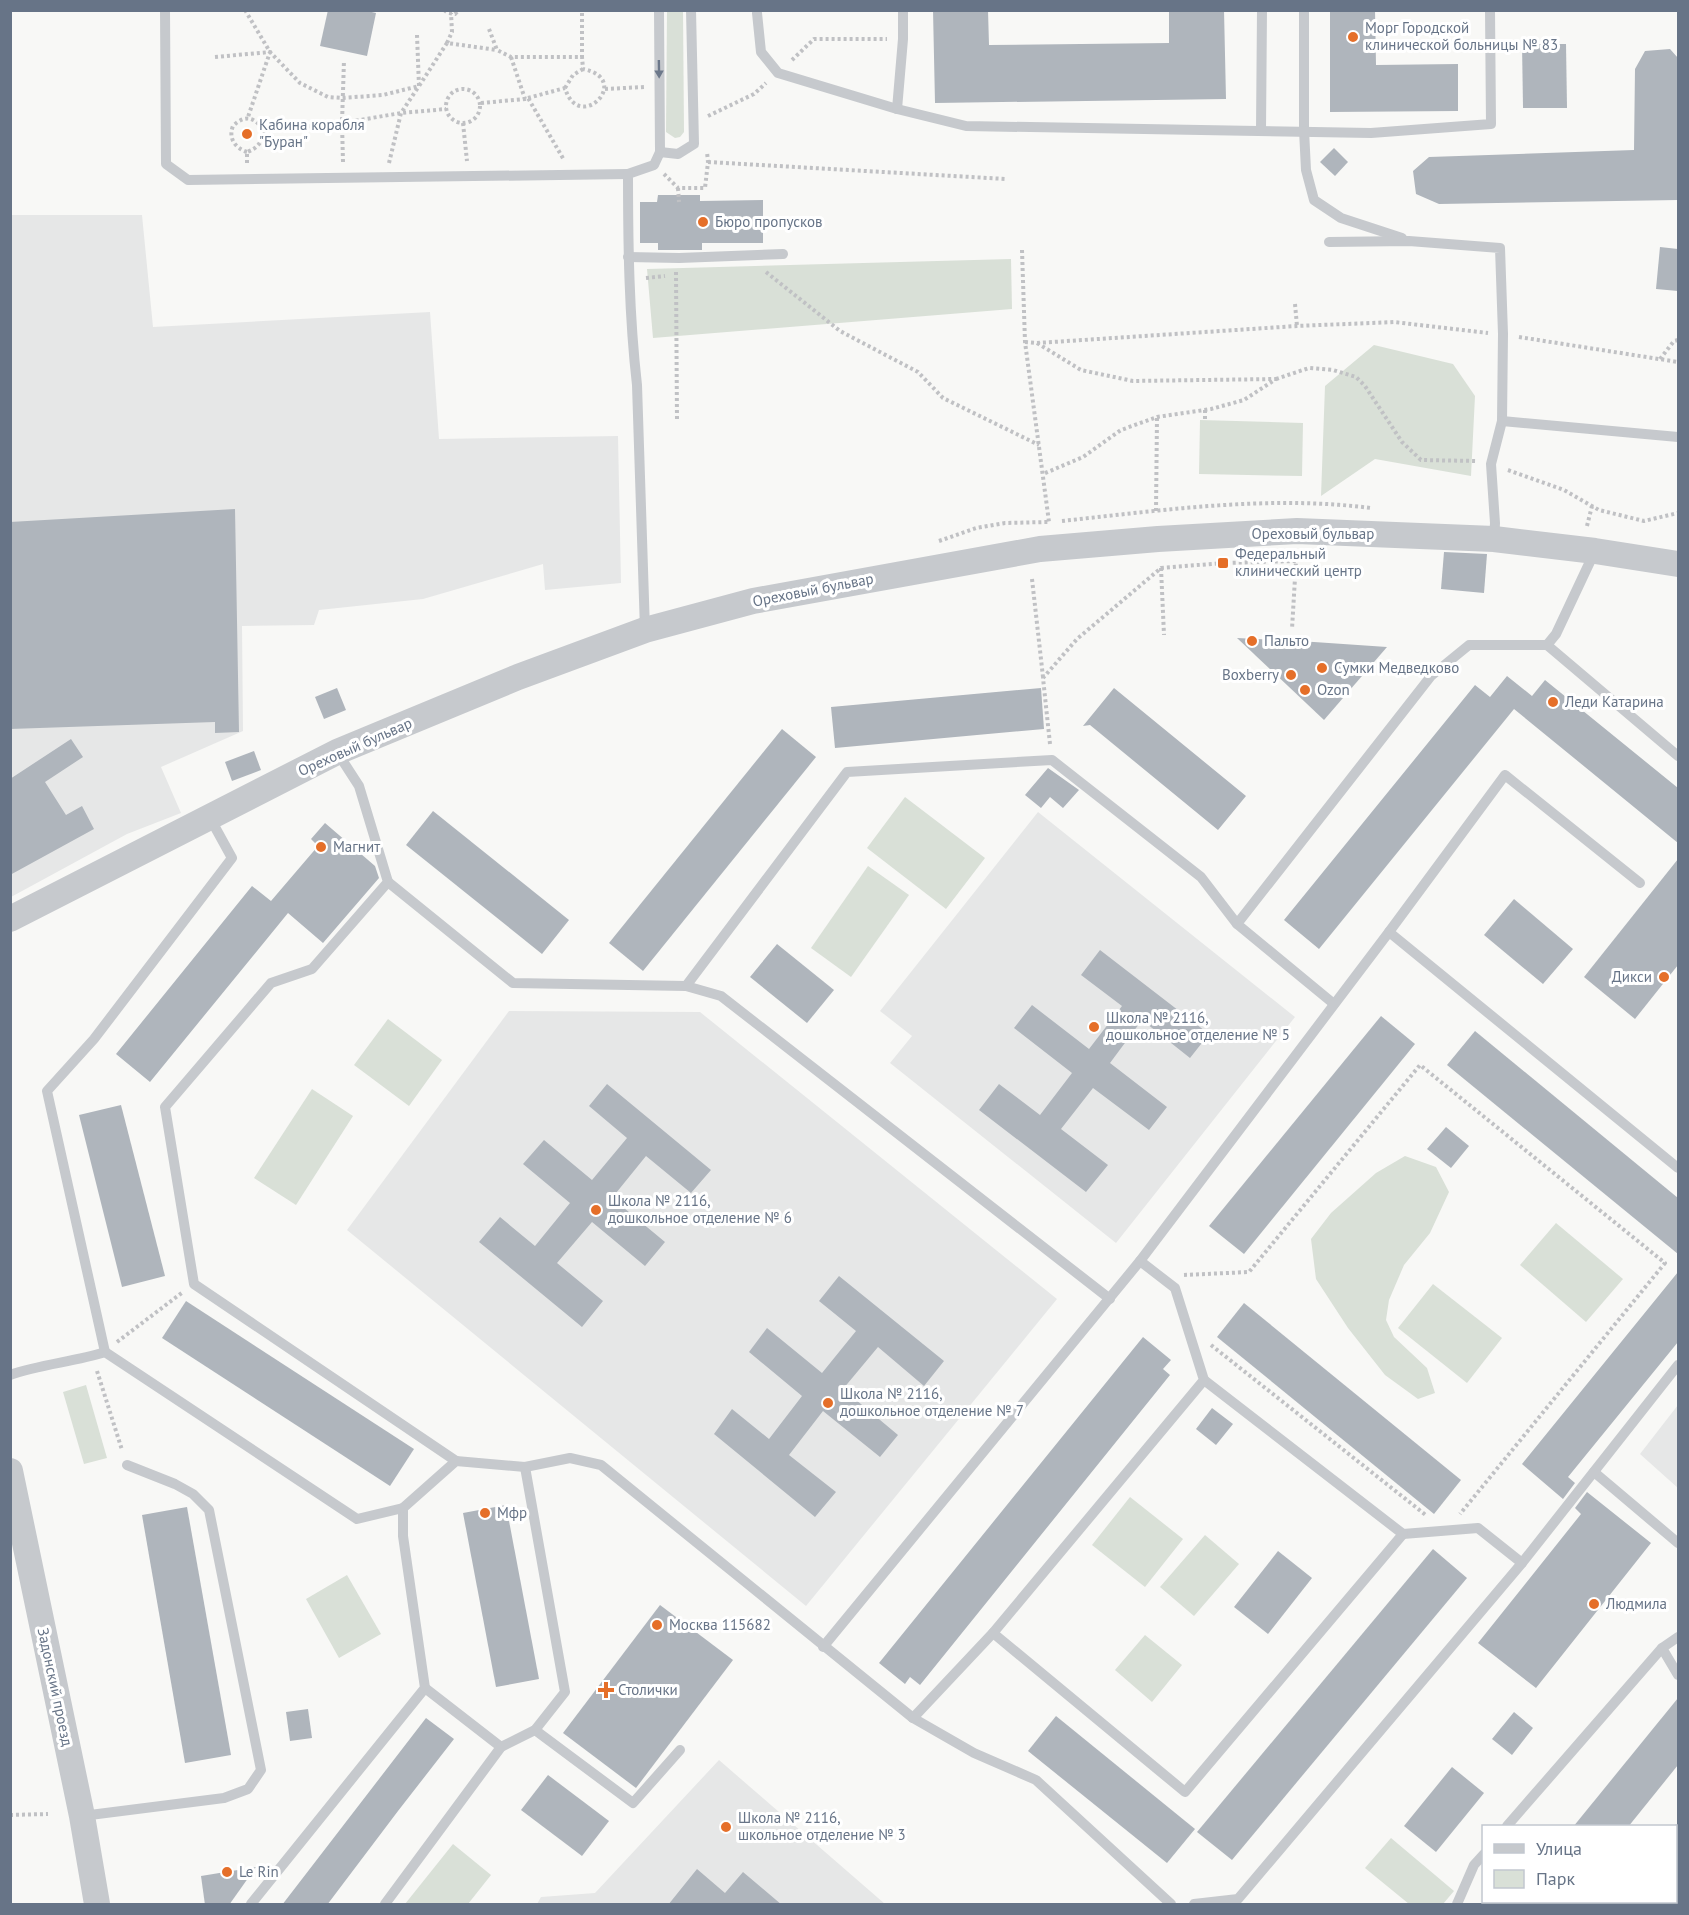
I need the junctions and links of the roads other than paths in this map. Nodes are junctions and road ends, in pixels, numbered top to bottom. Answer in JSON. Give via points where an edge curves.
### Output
{"nodes":[{"id":1,"x":165,"y":10,"type":"edge"},
{"id":2,"x":659,"y":10,"type":"edge"},
{"id":3,"x":691,"y":10,"type":"edge"},
{"id":4,"x":903,"y":10,"type":"edge"},
{"id":5,"x":1262,"y":10,"type":"edge"},
{"id":6,"x":1304,"y":10,"type":"edge"},
{"id":7,"x":1490,"y":10,"type":"edge"},
{"id":8,"x":757,"y":13,"type":"dead end"},
{"id":9,"x":897,"y":109,"type":"junction"},
{"id":10,"x":1261,"y":130,"type":"junction"},
{"id":11,"x":1304,"y":130,"type":"junction"},
{"id":12,"x":660,"y":152,"type":"junction"},
{"id":13,"x":628,"y":174,"type":"junction"},
{"id":14,"x":1409,"y":241,"type":"junction"},
{"id":15,"x":1329,"y":242,"type":"dead end"},
{"id":16,"x":783,"y":254,"type":"dead end"},
{"id":17,"x":628,"y":257,"type":"junction"},
{"id":18,"x":1502,"y":421,"type":"junction"},
{"id":19,"x":1678,"y":437,"type":"edge"},
{"id":20,"x":1494,"y":539,"type":"junction"},
{"id":21,"x":1590,"y":543,"type":"junction"},
{"id":22,"x":1678,"y":564,"type":"edge"},
{"id":23,"x":645,"y":630,"type":"junction"},
{"id":24,"x":1547,"y":645,"type":"junction"},
{"id":25,"x":337,"y":752,"type":"junction"},
{"id":26,"x":1678,"y":756,"type":"edge"},
{"id":27,"x":210,"y":817,"type":"junction"},
{"id":28,"x":388,"y":882,"type":"junction"},
{"id":29,"x":1640,"y":883,"type":"dead end"},
{"id":30,"x":10,"y":919,"type":"edge"},
{"id":31,"x":1237,"y":924,"type":"junction"},
{"id":32,"x":1389,"y":932,"type":"junction"},
{"id":33,"x":686,"y":986,"type":"junction"},
{"id":34,"x":1334,"y":1004,"type":"junction"},
{"id":35,"x":1678,"y":1168,"type":"edge"},
{"id":36,"x":1140,"y":1261,"type":"junction"},
{"id":37,"x":1110,"y":1299,"type":"junction"},
{"id":38,"x":105,"y":1352,"type":"junction"},
{"id":39,"x":1678,"y":1365,"type":"edge"},
{"id":40,"x":10,"y":1375,"type":"edge"},
{"id":41,"x":1204,"y":1380,"type":"junction"},
{"id":42,"x":456,"y":1461,"type":"junction"},
{"id":43,"x":127,"y":1465,"type":"road end"},
{"id":44,"x":525,"y":1467,"type":"junction"},
{"id":45,"x":10,"y":1471,"type":"edge"},
{"id":46,"x":1594,"y":1472,"type":"junction"},
{"id":47,"x":404,"y":1508,"type":"junction"},
{"id":48,"x":1403,"y":1534,"type":"junction"},
{"id":49,"x":1678,"y":1543,"type":"edge"},
{"id":50,"x":1522,"y":1563,"type":"junction"},
{"id":51,"x":993,"y":1633,"type":"junction"},
{"id":52,"x":1678,"y":1637,"type":"edge"},
{"id":53,"x":824,"y":1647,"type":"junction"},
{"id":54,"x":1662,"y":1648,"type":"junction"},
{"id":55,"x":1678,"y":1675,"type":"edge"},
{"id":56,"x":425,"y":1688,"type":"junction"},
{"id":57,"x":913,"y":1718,"type":"junction"},
{"id":58,"x":535,"y":1730,"type":"junction"},
{"id":59,"x":501,"y":1747,"type":"junction"},
{"id":60,"x":680,"y":1750,"type":"dead end"},
{"id":61,"x":82,"y":1816,"type":"junction"},
{"id":62,"x":1509,"y":1825,"type":"edge"},
{"id":63,"x":1482,"y":1856,"type":"edge"},
{"id":64,"x":97,"y":1905,"type":"edge"},
{"id":65,"x":251,"y":1905,"type":"edge"},
{"id":66,"x":385,"y":1905,"type":"edge"},
{"id":67,"x":1171,"y":1905,"type":"edge"},
{"id":68,"x":1194,"y":1905,"type":"edge"},
{"id":69,"x":1457,"y":1905,"type":"edge"}],
"edges":[{"from":1,"to":13,"type":"lane","via":[[166,164],[188,180]]},
{"from":2,"to":12,"type":"lane","one_way":true},
{"from":3,"to":12,"type":"lane","via":[[694,144],[678,154]]},
{"from":4,"to":9,"type":"lane"},
{"from":5,"to":10,"type":"lane"},
{"from":6,"to":11,"type":"lane"},
{"from":7,"to":11,"type":"lane","via":[[1491,124],[1371,133]]},
{"from":8,"to":9,"type":"lane","via":[[761,52],[778,73]]},
{"from":9,"to":10,"type":"lane","via":[[966,126]]},
{"from":10,"to":11,"type":"lane"},
{"from":11,"to":14,"type":"lane","via":[[1306,170],[1314,200],[1341,218]]},
{"from":12,"to":13,"type":"lane","via":[[654,165]]},
{"from":13,"to":17,"type":"lane"},
{"from":14,"to":15,"type":"lane"},
{"from":14,"to":18,"type":"lane","via":[[1500,248]]},
{"from":16,"to":17,"type":"lane"},
{"from":17,"to":23,"type":"lane","via":[[637,385]]},
{"from":18,"to":19,"type":"lane"},
{"from":18,"to":20,"type":"lane","via":[[1491,464]]},
{"from":20,"to":21,"type":"street","name":"Ореховый бульвар"},
{"from":20,"to":23,"type":"street","name":"Ореховый бульвар","via":[[1297,531],[1040,549],[753,601]]},
{"from":21,"to":22,"type":"street","name":"Ореховый бульвар"},
{"from":21,"to":24,"type":"lane","via":[[1556,634]]},
{"from":23,"to":25,"type":"street","name":"Ореховый бульвар","via":[[518,677]]},
{"from":24,"to":26,"type":"lane"},
{"from":24,"to":31,"type":"lane","via":[[1469,645],[1431,676]]},
{"from":25,"to":27,"type":"street","name":"Ореховый бульвар"},
{"from":25,"to":28,"type":"lane","via":[[359,786]]},
{"from":27,"to":30,"type":"street","name":"Ореховый бульвар"},
{"from":27,"to":38,"type":"lane","via":[[232,858],[94,1039],[47,1091]]},
{"from":28,"to":33,"type":"lane","via":[[513,983]]},
{"from":28,"to":42,"type":"lane","via":[[312,969],[271,983],[165,1107],[194,1284]]},
{"from":29,"to":32,"type":"lane","via":[[1505,775]]},
{"from":31,"to":33,"type":"lane","via":[[1201,876],[1052,760],[847,772]]},
{"from":31,"to":34,"type":"lane"},
{"from":32,"to":34,"type":"lane"},
{"from":32,"to":35,"type":"lane"},
{"from":33,"to":37,"type":"lane","via":[[721,996]]},
{"from":34,"to":36,"type":"lane"},
{"from":36,"to":37,"type":"lane"},
{"from":36,"to":41,"type":"lane","via":[[1175,1288]]},
{"from":37,"to":53,"type":"lane"},
{"from":38,"to":40,"type":"lane"},
{"from":38,"to":47,"type":"lane","via":[[357,1519]]},
{"from":39,"to":46,"type":"lane"},
{"from":41,"to":48,"type":"lane"},
{"from":41,"to":51,"type":"lane"},
{"from":42,"to":44,"type":"lane"},
{"from":42,"to":47,"type":"lane"},
{"from":43,"to":61,"type":"lane","via":[[193,1494],[208,1510],[261,1770],[248,1789],[224,1798]]},
{"from":44,"to":53,"type":"lane","via":[[570,1458],[601,1465]]},
{"from":44,"to":58,"type":"lane","via":[[565,1692]]},
{"from":45,"to":61,"type":"street","name":"Задонский проезд"},
{"from":46,"to":49,"type":"lane"},
{"from":46,"to":50,"type":"lane"},
{"from":47,"to":56,"type":"lane","via":[[403,1536]]},
{"from":48,"to":50,"type":"lane","via":[[1478,1528]]},
{"from":48,"to":51,"type":"lane","via":[[1185,1792]]},
{"from":50,"to":68,"type":"lane","via":[[1238,1899]]},
{"from":51,"to":57,"type":"lane"},
{"from":52,"to":54,"type":"lane"},
{"from":53,"to":57,"type":"lane"},
{"from":54,"to":55,"type":"lane"},
{"from":54,"to":62,"type":"lane"},
{"from":56,"to":59,"type":"lane"},
{"from":56,"to":65,"type":"lane"},
{"from":57,"to":67,"type":"lane","via":[[975,1753],[1036,1780]]},
{"from":58,"to":59,"type":"lane"},
{"from":58,"to":60,"type":"lane","via":[[633,1803]]},
{"from":59,"to":66,"type":"lane"},
{"from":61,"to":64,"type":"street","name":"Задонский проезд"},
{"from":63,"to":69,"type":"lane","via":[[1474,1865]]}]}
